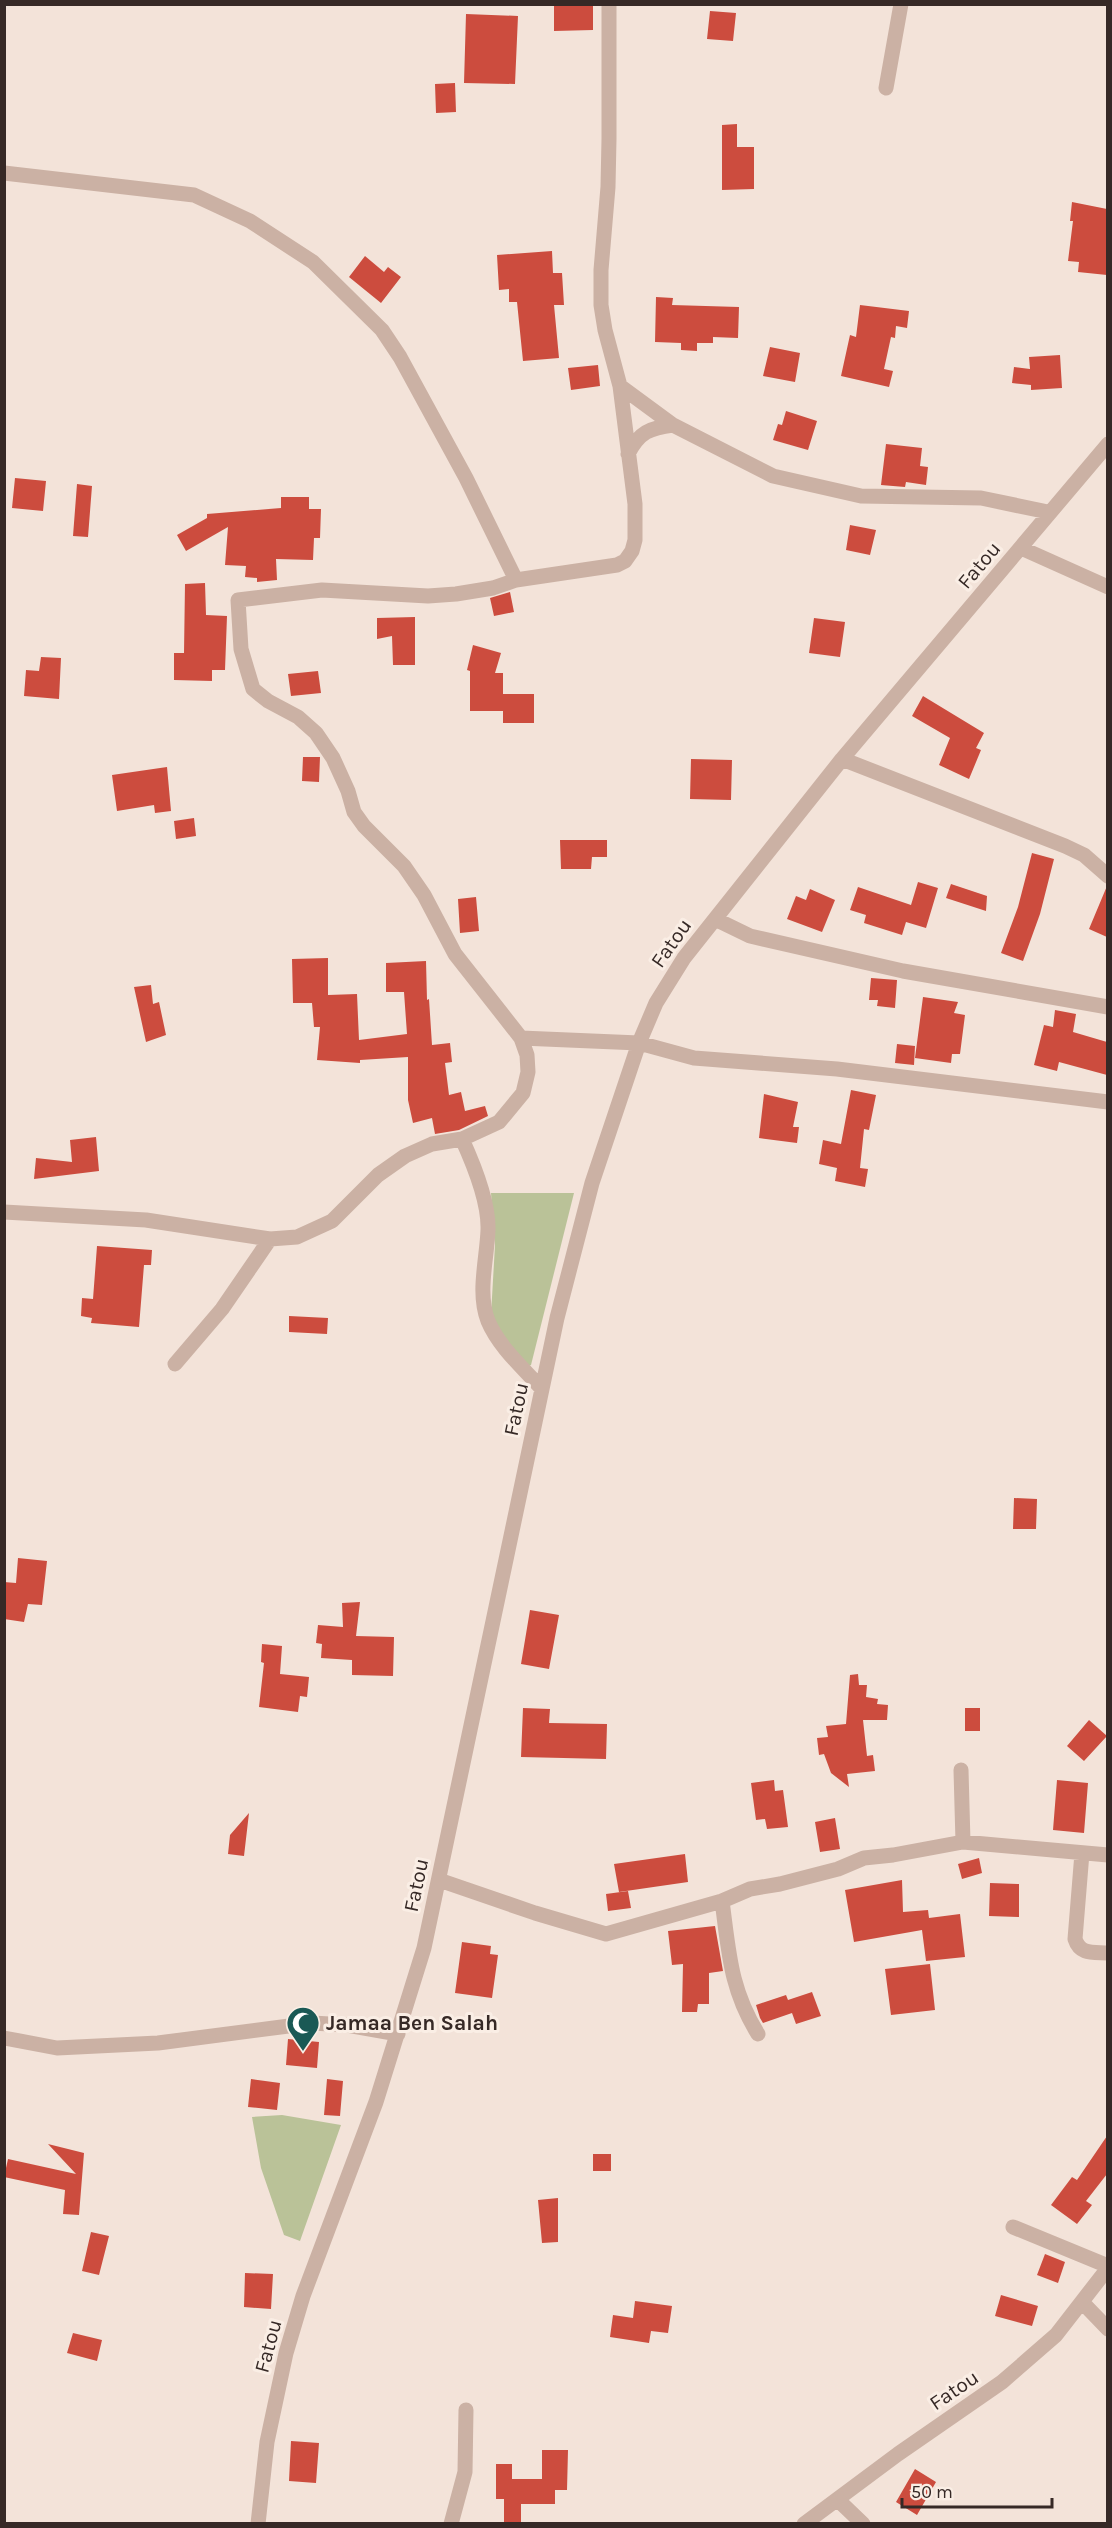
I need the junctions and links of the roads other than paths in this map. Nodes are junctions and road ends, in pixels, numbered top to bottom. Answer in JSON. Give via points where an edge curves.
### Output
{"nodes":[{"id":1,"x":609,"y":4,"type":"edge"},
{"id":2,"x":901,"y":4,"type":"edge"},
{"id":3,"x":886,"y":88,"type":"dead end"},
{"id":4,"x":4,"y":173,"type":"edge"},
{"id":5,"x":621,"y":386,"type":"junction"},
{"id":6,"x":674,"y":425,"type":"junction"},
{"id":7,"x":1107,"y":444,"type":"edge"},
{"id":8,"x":628,"y":454,"type":"junction"},
{"id":9,"x":1048,"y":512,"type":"junction"},
{"id":10,"x":1021,"y":548,"type":"junction"},
{"id":11,"x":516,"y":580,"type":"junction"},
{"id":12,"x":1107,"y":587,"type":"edge"},
{"id":13,"x":842,"y":759,"type":"junction"},
{"id":14,"x":1107,"y":876,"type":"edge"},
{"id":15,"x":715,"y":919,"type":"junction"},
{"id":16,"x":1107,"y":1007,"type":"edge"},
{"id":17,"x":521,"y":1038,"type":"junction"},
{"id":18,"x":639,"y":1043,"type":"junction"},
{"id":19,"x":1107,"y":1102,"type":"edge"},
{"id":20,"x":462,"y":1138,"type":"junction"},
{"id":21,"x":4,"y":1212,"type":"edge"},
{"id":22,"x":270,"y":1239,"type":"junction"},
{"id":23,"x":175,"y":1364,"type":"dead end"},
{"id":24,"x":542,"y":1389,"type":"junction"},
{"id":25,"x":962,"y":1770,"type":"dead end"},
{"id":26,"x":963,"y":1842,"type":"junction"},
{"id":27,"x":1083,"y":1853,"type":"junction"},
{"id":28,"x":1107,"y":1855,"type":"edge"},
{"id":29,"x":439,"y":1880,"type":"junction"},
{"id":30,"x":722,"y":1901,"type":"junction"},
{"id":31,"x":1107,"y":1953,"type":"edge"},
{"id":32,"x":398,"y":2034,"type":"junction"},
{"id":33,"x":758,"y":2034,"type":"dead end"},
{"id":34,"x":4,"y":2038,"type":"edge"},
{"id":35,"x":1013,"y":2227,"type":"dead end"},
{"id":36,"x":1107,"y":2267,"type":"edge"},
{"id":37,"x":1082,"y":2302,"type":"junction"},
{"id":38,"x":1107,"y":2329,"type":"edge"},
{"id":39,"x":466,"y":2410,"type":"dead end"},
{"id":40,"x":838,"y":2500,"type":"junction"},
{"id":41,"x":258,"y":2523,"type":"edge"},
{"id":42,"x":451,"y":2523,"type":"edge"},
{"id":43,"x":804,"y":2523,"type":"edge"},
{"id":44,"x":863,"y":2523,"type":"edge"}],
"edges":[{"from":1,"to":5,"type":"street","via":[[608,187],[601,305]]},
{"from":2,"to":3,"type":"street"},
{"from":4,"to":11,"type":"street","via":[[194,195],[250,221],[313,262],[382,330],[400,357]]},
{"from":5,"to":6,"type":"street"},
{"from":5,"to":8,"type":"street"},
{"from":6,"to":8,"type":"street","via":[[653,428],[641,435]]},
{"from":6,"to":9,"type":"street","via":[[773,476],[850,494],[981,498]]},
{"from":7,"to":9,"type":"street","name":"Fatou"},
{"from":8,"to":11,"type":"street","via":[[635,540],[625,561]]},
{"from":9,"to":10,"type":"street","name":"Fatou"},
{"from":10,"to":12,"type":"street"},
{"from":10,"to":13,"type":"street","name":"Fatou"},
{"from":11,"to":17,"type":"street","via":[[493,588],[428,596],[322,590],[238,600],[238,619],[241,649],[253,689],[316,733],[333,758],[354,812],[404,866],[455,954]]},
{"from":13,"to":14,"type":"street","via":[[1065,846],[1084,855]]},
{"from":13,"to":15,"type":"street","name":"Fatou"},
{"from":15,"to":16,"type":"street","via":[[750,936],[903,971]]},
{"from":15,"to":18,"type":"street","name":"Fatou","via":[[684,958]]},
{"from":17,"to":18,"type":"street"},
{"from":17,"to":20,"type":"street","via":[[528,1072],[523,1093],[499,1122]]},
{"from":18,"to":19,"type":"street","via":[[694,1059],[849,1070]]},
{"from":18,"to":24,"type":"street","name":"Fatou","via":[[592,1183]]},
{"from":20,"to":22,"type":"street","via":[[432,1144],[405,1156],[378,1175],[333,1221],[297,1237]]},
{"from":20,"to":24,"type":"street","via":[[485,1205],[488,1228],[483,1298],[487,1318],[502,1346]]},
{"from":21,"to":22,"type":"street","via":[[146,1220]]},
{"from":22,"to":23,"type":"street","via":[[222,1309]]},
{"from":24,"to":29,"type":"street","name":"Fatou"},
{"from":25,"to":26,"type":"street"},
{"from":26,"to":27,"type":"street"},
{"from":26,"to":30,"type":"street","via":[[864,1858],[838,1869],[750,1889]]},
{"from":27,"to":28,"type":"street"},
{"from":27,"to":31,"type":"street","via":[[1075,1939],[1086,1952]]},
{"from":29,"to":30,"type":"street","via":[[606,1934]]},
{"from":29,"to":32,"type":"street","name":"Fatou"},
{"from":30,"to":33,"type":"street","via":[[735,1986]]},
{"from":32,"to":34,"type":"street","via":[[312,2023],[158,2043],[57,2048]]},
{"from":32,"to":41,"type":"street","name":"Fatou","via":[[286,2353],[267,2442]]},
{"from":35,"to":36,"type":"street"},
{"from":36,"to":37,"type":"street","name":"Fatou"},
{"from":37,"to":38,"type":"street"},
{"from":37,"to":40,"type":"street","name":"Fatou","via":[[1056,2335],[1002,2382]]},
{"from":39,"to":42,"type":"street","via":[[465,2472]]},
{"from":40,"to":43,"type":"street","name":"Fatou"},
{"from":40,"to":44,"type":"street"}]}
